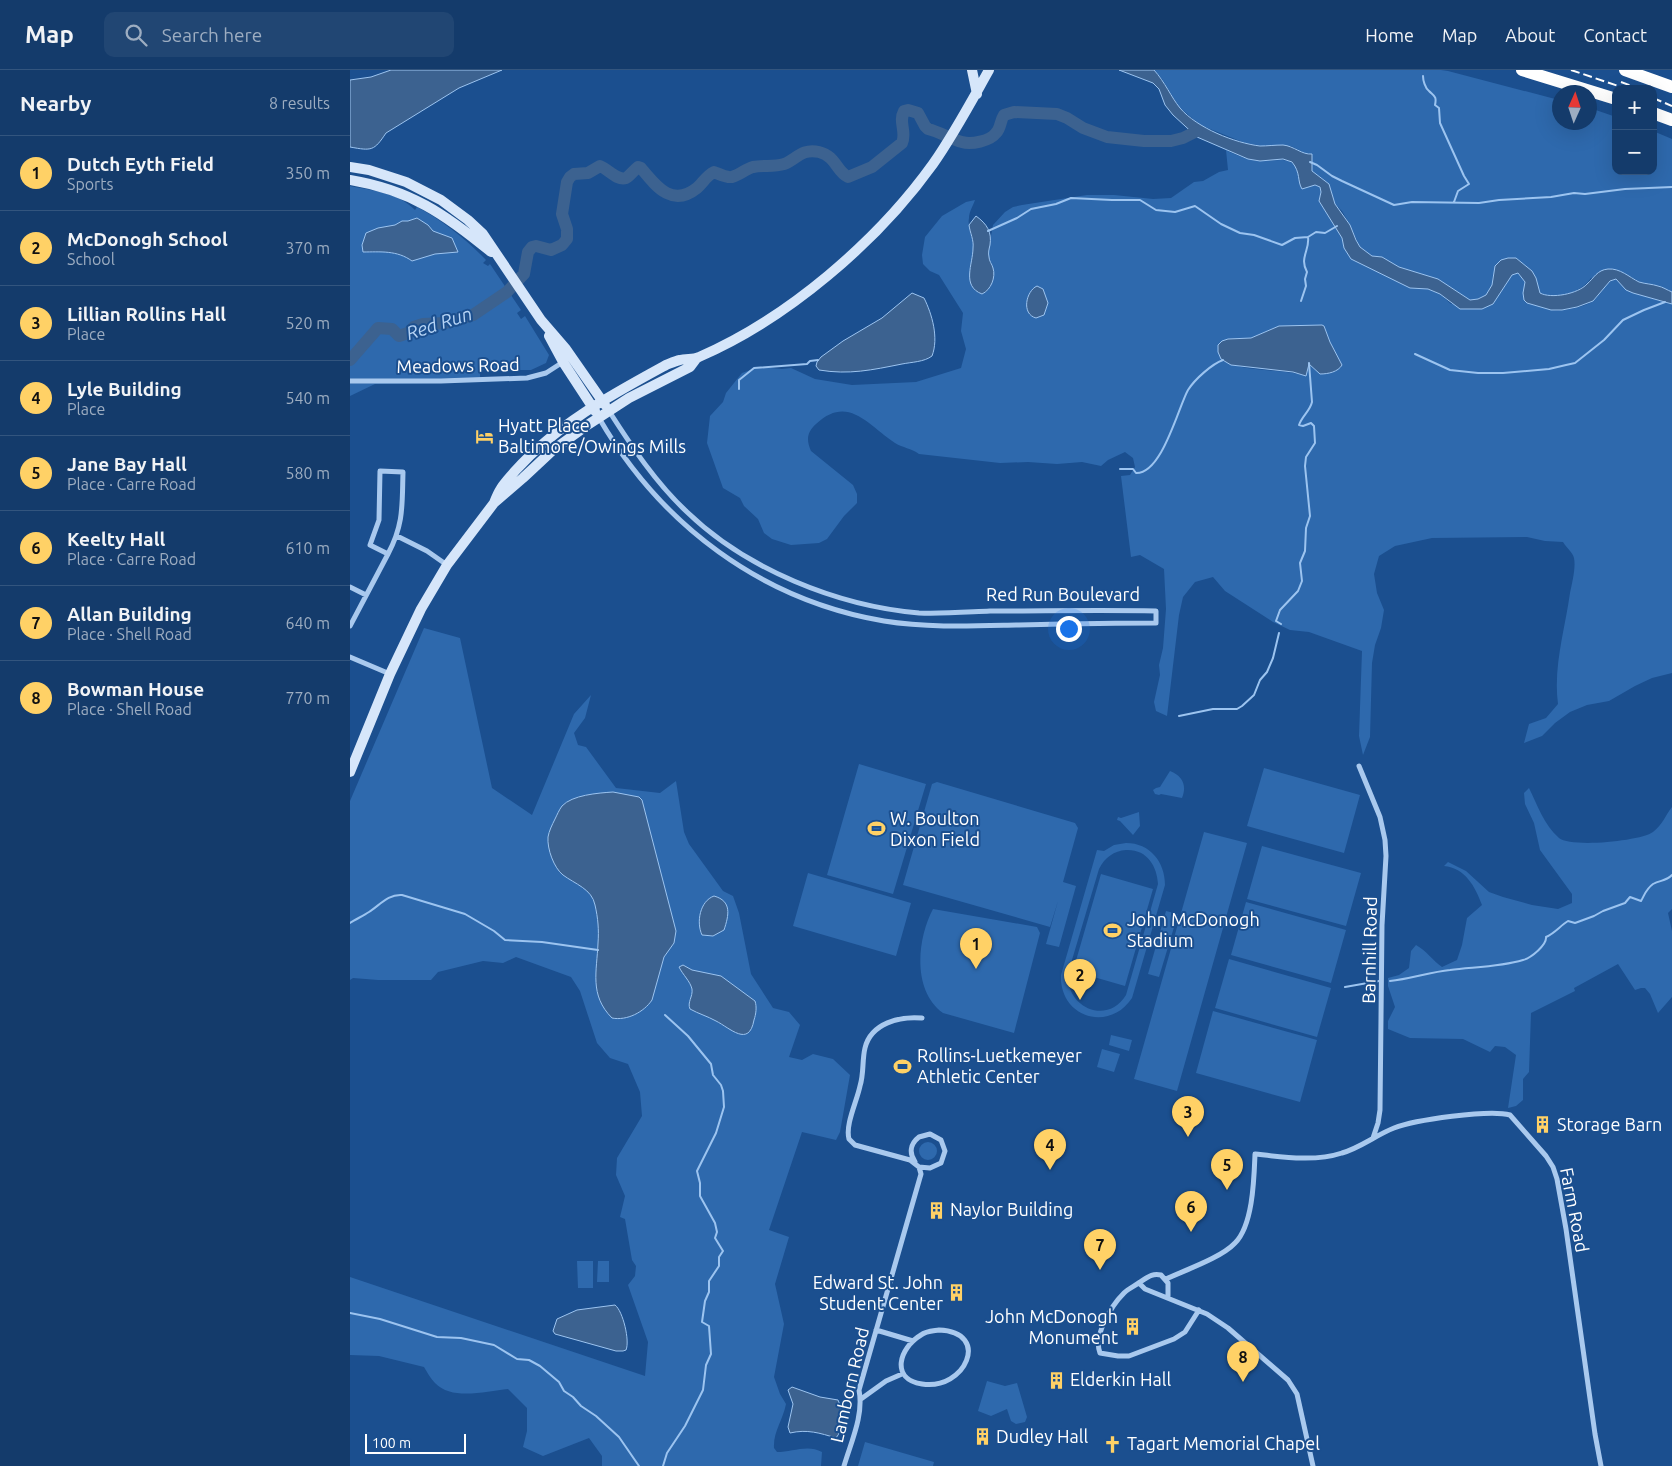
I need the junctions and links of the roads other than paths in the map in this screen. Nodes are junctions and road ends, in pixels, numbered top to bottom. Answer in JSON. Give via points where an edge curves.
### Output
{"nodes":[{"id":1,"x":972,"y":70,"type":"edge"},
{"id":2,"x":989,"y":70,"type":"edge"},
{"id":3,"x":1522,"y":70,"type":"edge"},
{"id":4,"x":1625,"y":70,"type":"edge"},
{"id":5,"x":1672,"y":87,"type":"edge"},
{"id":6,"x":977,"y":94,"type":"junction"},
{"id":7,"x":1612,"y":98,"type":"edge"},
{"id":8,"x":1657,"y":114,"type":"edge"},
{"id":9,"x":1672,"y":120,"type":"edge"},
{"id":10,"x":350,"y":167,"type":"edge"},
{"id":11,"x":350,"y":180,"type":"edge"},
{"id":12,"x":499,"y":259,"type":"junction"},
{"id":13,"x":541,"y":320,"type":"junction"},
{"id":14,"x":696,"y":359,"type":"junction"},
{"id":15,"x":563,"y":362,"type":"junction"},
{"id":16,"x":350,"y":381,"type":"edge"},
{"id":17,"x":602,"y":400,"type":"junction"},
{"id":18,"x":593,"y":406,"type":"junction"},
{"id":19,"x":609,"y":411,"type":"junction"},
{"id":20,"x":599,"y":418,"type":"junction"},
{"id":21,"x":494,"y":503,"type":"junction"},
{"id":22,"x":397,"y":536,"type":"junction"},
{"id":23,"x":388,"y":554,"type":"junction"},
{"id":24,"x":447,"y":565,"type":"junction"},
{"id":25,"x":350,"y":587,"type":"edge"},
{"id":26,"x":366,"y":596,"type":"junction"},
{"id":27,"x":350,"y":626,"type":"edge"},
{"id":28,"x":350,"y":657,"type":"edge"},
{"id":29,"x":390,"y":674,"type":"junction"},
{"id":30,"x":1359,"y":766,"type":"dead end"},
{"id":31,"x":350,"y":772,"type":"edge"},
{"id":32,"x":922,"y":1018,"type":"dead end"},
{"id":33,"x":1372,"y":1138,"type":"junction"},
{"id":34,"x":917,"y":1165,"type":"junction"},
{"id":35,"x":1166,"y":1279,"type":"junction"},
{"id":36,"x":1139,"y":1283,"type":"junction"},
{"id":37,"x":1168,"y":1297,"type":"junction"},
{"id":38,"x":1199,"y":1310,"type":"junction"},
{"id":39,"x":876,"y":1330,"type":"junction"},
{"id":40,"x":913,"y":1341,"type":"junction"},
{"id":41,"x":902,"y":1374,"type":"junction"},
{"id":42,"x":861,"y":1399,"type":"junction"},
{"id":43,"x":1310,"y":1450,"type":"junction"},
{"id":44,"x":844,"y":1466,"type":"edge"},
{"id":45,"x":1313,"y":1466,"type":"edge"},
{"id":46,"x":1317,"y":1466,"type":"edge"},
{"id":47,"x":1601,"y":1466,"type":"edge"}],
"edges":[{"from":1,"to":6,"type":"main road"},
{"from":2,"to":6,"type":"main road"},
{"from":3,"to":7,"type":"highway"},
{"from":4,"to":5,"type":"highway"},
{"from":6,"to":14,"type":"main road","via":[[943,148],[898,207],[841,264],[773,316]]},
{"from":8,"to":9,"type":"highway"},
{"from":10,"to":12,"type":"main road","name":"Red Run Boulevard","via":[[400,180],[441,200],[483,234]]},
{"from":11,"to":12,"type":"main road","name":"Red Run Boulevard","via":[[402,193],[434,209]]},
{"from":12,"to":13,"type":"main road","name":"Red Run Boulevard"},
{"from":13,"to":15,"type":"main road","name":"Red Run Boulevard"},
{"from":13,"to":17,"type":"main road","name":"Red Run Boulevard"},
{"from":14,"to":17,"type":"main road","via":[[666,365]]},
{"from":14,"to":19,"type":"main road","via":[[690,367]]},
{"from":15,"to":16,"type":"street","name":"Meadows Road","via":[[546,373],[527,378]]},
{"from":15,"to":18,"type":"main road","name":"Red Run Boulevard"},
{"from":17,"to":18,"type":"main road"},
{"from":17,"to":19,"type":"main road","name":"Red Run Boulevard"},
{"from":18,"to":20,"type":"main road","name":"Red Run Boulevard"},
{"from":18,"to":21,"type":"main road","via":[[522,461],[500,487]]},
{"from":19,"to":20,"type":"main road"},
{"from":19,"to":20,"type":"street","name":"Red Run Boulevard","via":[[647,467],[688,513],[726,543],[787,578],[852,601],[917,612],[1156,611],[1156,623],[918,624],[866,617],[819,604],[752,574],[695,534],[648,488]]},
{"from":20,"to":21,"type":"main road","via":[[554,450]]},
{"from":21,"to":24,"type":"main road"},
{"from":22,"to":23,"type":"street"},
{"from":22,"to":23,"type":"street","via":[[403,472],[380,471],[380,520],[370,545]]},
{"from":22,"to":24,"type":"street"},
{"from":23,"to":26,"type":"street"},
{"from":24,"to":29,"type":"main road","via":[[420,609]]},
{"from":25,"to":26,"type":"street"},
{"from":26,"to":27,"type":"street"},
{"from":28,"to":29,"type":"street"},
{"from":29,"to":31,"type":"main road"},
{"from":30,"to":33,"type":"street","name":"Barnhill Road","via":[[1380,817],[1386,856],[1380,1110]]},
{"from":32,"to":34,"type":"street","via":[[891,1021],[872,1034],[865,1045],[861,1085],[848,1131],[849,1139],[855,1145],[910,1160]]},
{"from":33,"to":35,"type":"street","name":"Farm Road","via":[[1342,1154],[1328,1156],[1255,1154],[1249,1211],[1240,1237],[1223,1252]]},
{"from":33,"to":47,"type":"street","name":"Farm Road","via":[[1407,1124],[1503,1113],[1516,1120],[1551,1162],[1565,1222]]},
{"from":34,"to":34,"type":"street","via":[[930,1168],[941,1163],[946,1152],[941,1140],[930,1134],[916,1140],[911,1151]]},
{"from":34,"to":39,"type":"street","name":"Lamborn Road","via":[[920,1178]]},
{"from":35,"to":36,"type":"street","via":[[1156,1274]]},
{"from":35,"to":37,"type":"street"},
{"from":36,"to":37,"type":"street","via":[[1145,1289]]},
{"from":36,"to":38,"type":"street","via":[[1115,1304],[1098,1336],[1100,1353],[1129,1356],[1174,1339],[1185,1332]]},
{"from":37,"to":38,"type":"street"},
{"from":38,"to":43,"type":"street","via":[[1223,1324],[1288,1380],[1297,1394]]},
{"from":39,"to":40,"type":"street"},
{"from":39,"to":42,"type":"street","name":"Lamborn Road","via":[[859,1390]]},
{"from":40,"to":41,"type":"street","via":[[902,1359]]},
{"from":40,"to":41,"type":"street","via":[[930,1331],[948,1330],[965,1339],[968,1357],[958,1374],[946,1382],[920,1384]]},
{"from":41,"to":42,"type":"street"},
{"from":42,"to":44,"type":"street","name":"Lamborn Road","via":[[858,1421]]},
{"from":43,"to":45,"type":"street"},
{"from":43,"to":46,"type":"street"}]}
